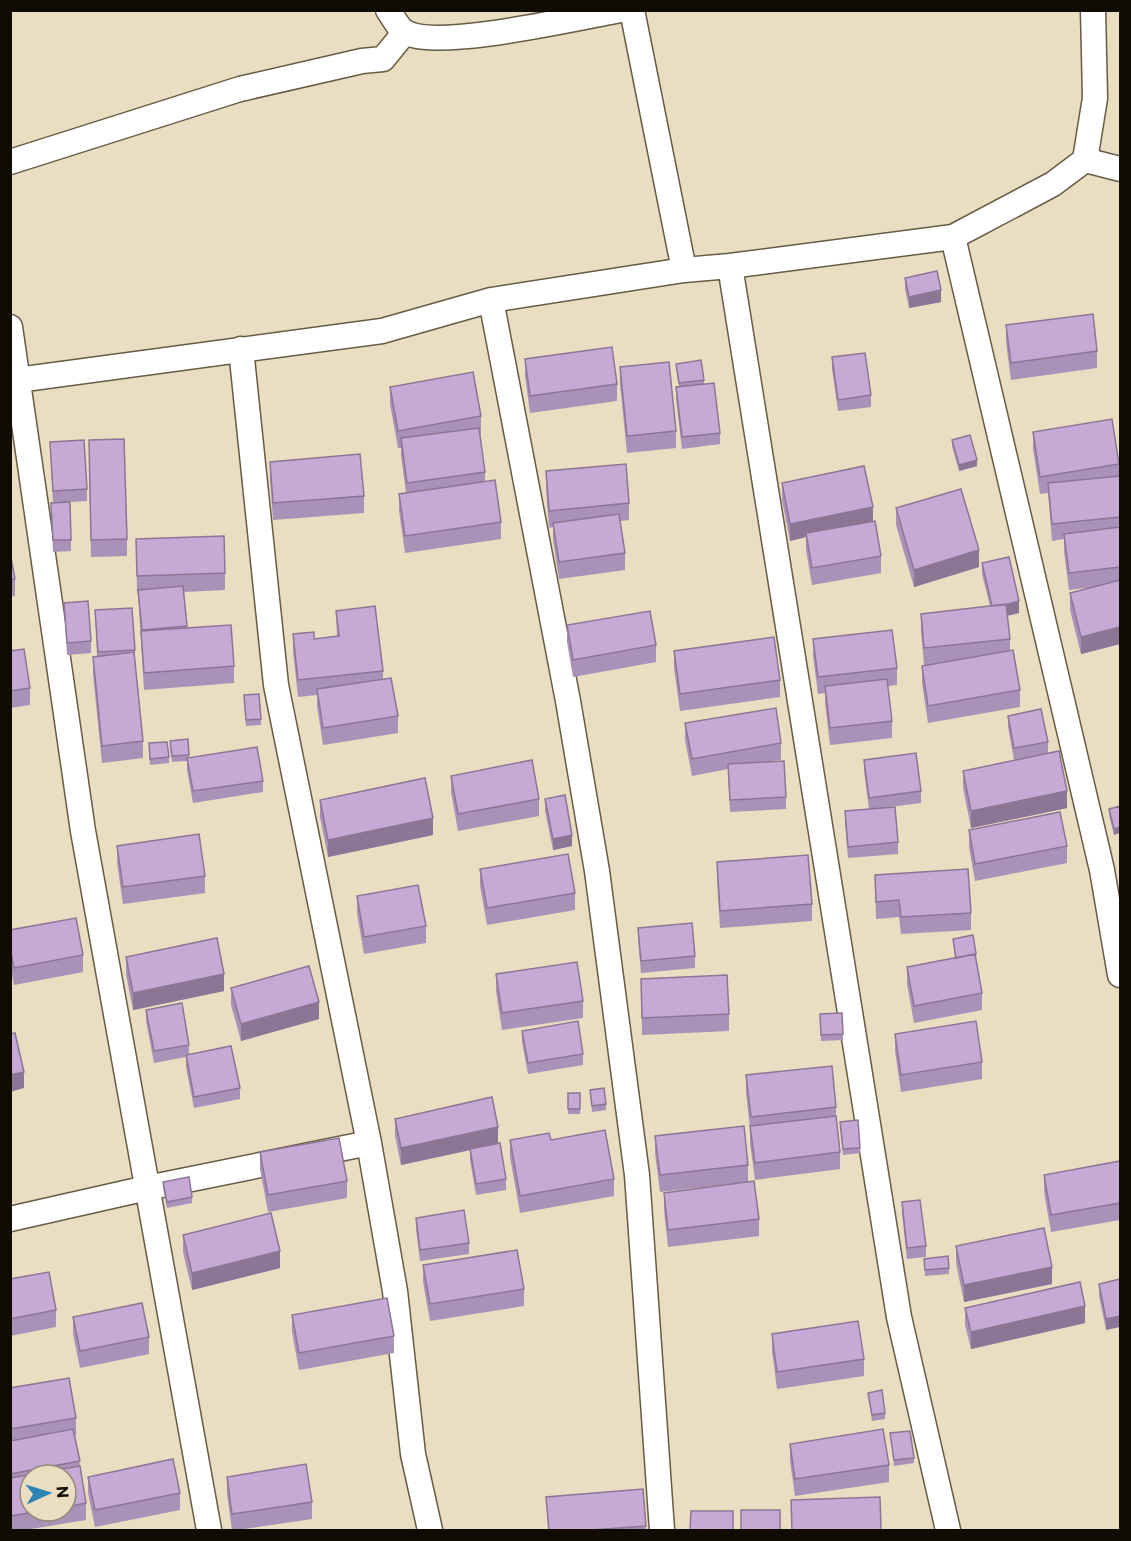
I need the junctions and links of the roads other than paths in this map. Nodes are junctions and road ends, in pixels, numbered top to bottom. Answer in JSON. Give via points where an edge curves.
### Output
{"nodes":[{"id":1,"x":388,"y":10,"type":"edge"},
{"id":2,"x":621,"y":10,"type":"edge"},
{"id":3,"x":632,"y":10,"type":"edge"},
{"id":4,"x":1093,"y":10,"type":"edge"},
{"id":5,"x":405,"y":32,"type":"junction"},
{"id":6,"x":1085,"y":160,"type":"junction"},
{"id":7,"x":10,"y":162,"type":"edge"},
{"id":8,"x":1120,"y":168,"type":"edge"},
{"id":9,"x":953,"y":237,"type":"junction"},
{"id":10,"x":730,"y":266,"type":"junction"},
{"id":11,"x":684,"y":270,"type":"junction"},
{"id":12,"x":491,"y":300,"type":"junction"},
{"id":13,"x":10,"y":327,"type":"edge"},
{"id":14,"x":241,"y":349,"type":"junction"},
{"id":15,"x":14,"y":380,"type":"edge"},
{"id":16,"x":1120,"y":975,"type":"edge"},
{"id":17,"x":369,"y":1143,"type":"junction"},
{"id":18,"x":147,"y":1188,"type":"junction"},
{"id":19,"x":10,"y":1220,"type":"edge"},
{"id":20,"x":210,"y":1530,"type":"edge"},
{"id":21,"x":430,"y":1530,"type":"edge"},
{"id":22,"x":662,"y":1530,"type":"edge"},
{"id":23,"x":948,"y":1530,"type":"edge"}],
"edges":[{"from":1,"to":5,"type":"street"},
{"from":2,"to":5,"type":"street","via":[[482,34],[432,38]]},
{"from":3,"to":11,"type":"street"},
{"from":4,"to":6,"type":"street","via":[[1095,98]]},
{"from":5,"to":7,"type":"street","via":[[383,59],[240,89]]},
{"from":6,"to":8,"type":"street"},
{"from":6,"to":9,"type":"street","via":[[1053,184]]},
{"from":9,"to":10,"type":"street"},
{"from":9,"to":16,"type":"street","via":[[1102,870]]},
{"from":10,"to":11,"type":"street"},
{"from":10,"to":23,"type":"street","via":[[899,1317]]},
{"from":11,"to":12,"type":"street"},
{"from":12,"to":14,"type":"street","via":[[382,332]]},
{"from":12,"to":22,"type":"street","via":[[597,871],[637,1175]]},
{"from":13,"to":15,"type":"street"},
{"from":14,"to":15,"type":"street"},
{"from":14,"to":17,"type":"street","via":[[276,685]]},
{"from":15,"to":18,"type":"street","via":[[82,831]]},
{"from":17,"to":18,"type":"street"},
{"from":17,"to":21,"type":"street","via":[[395,1291],[413,1454]]},
{"from":18,"to":19,"type":"street"},
{"from":18,"to":20,"type":"street"}]}
